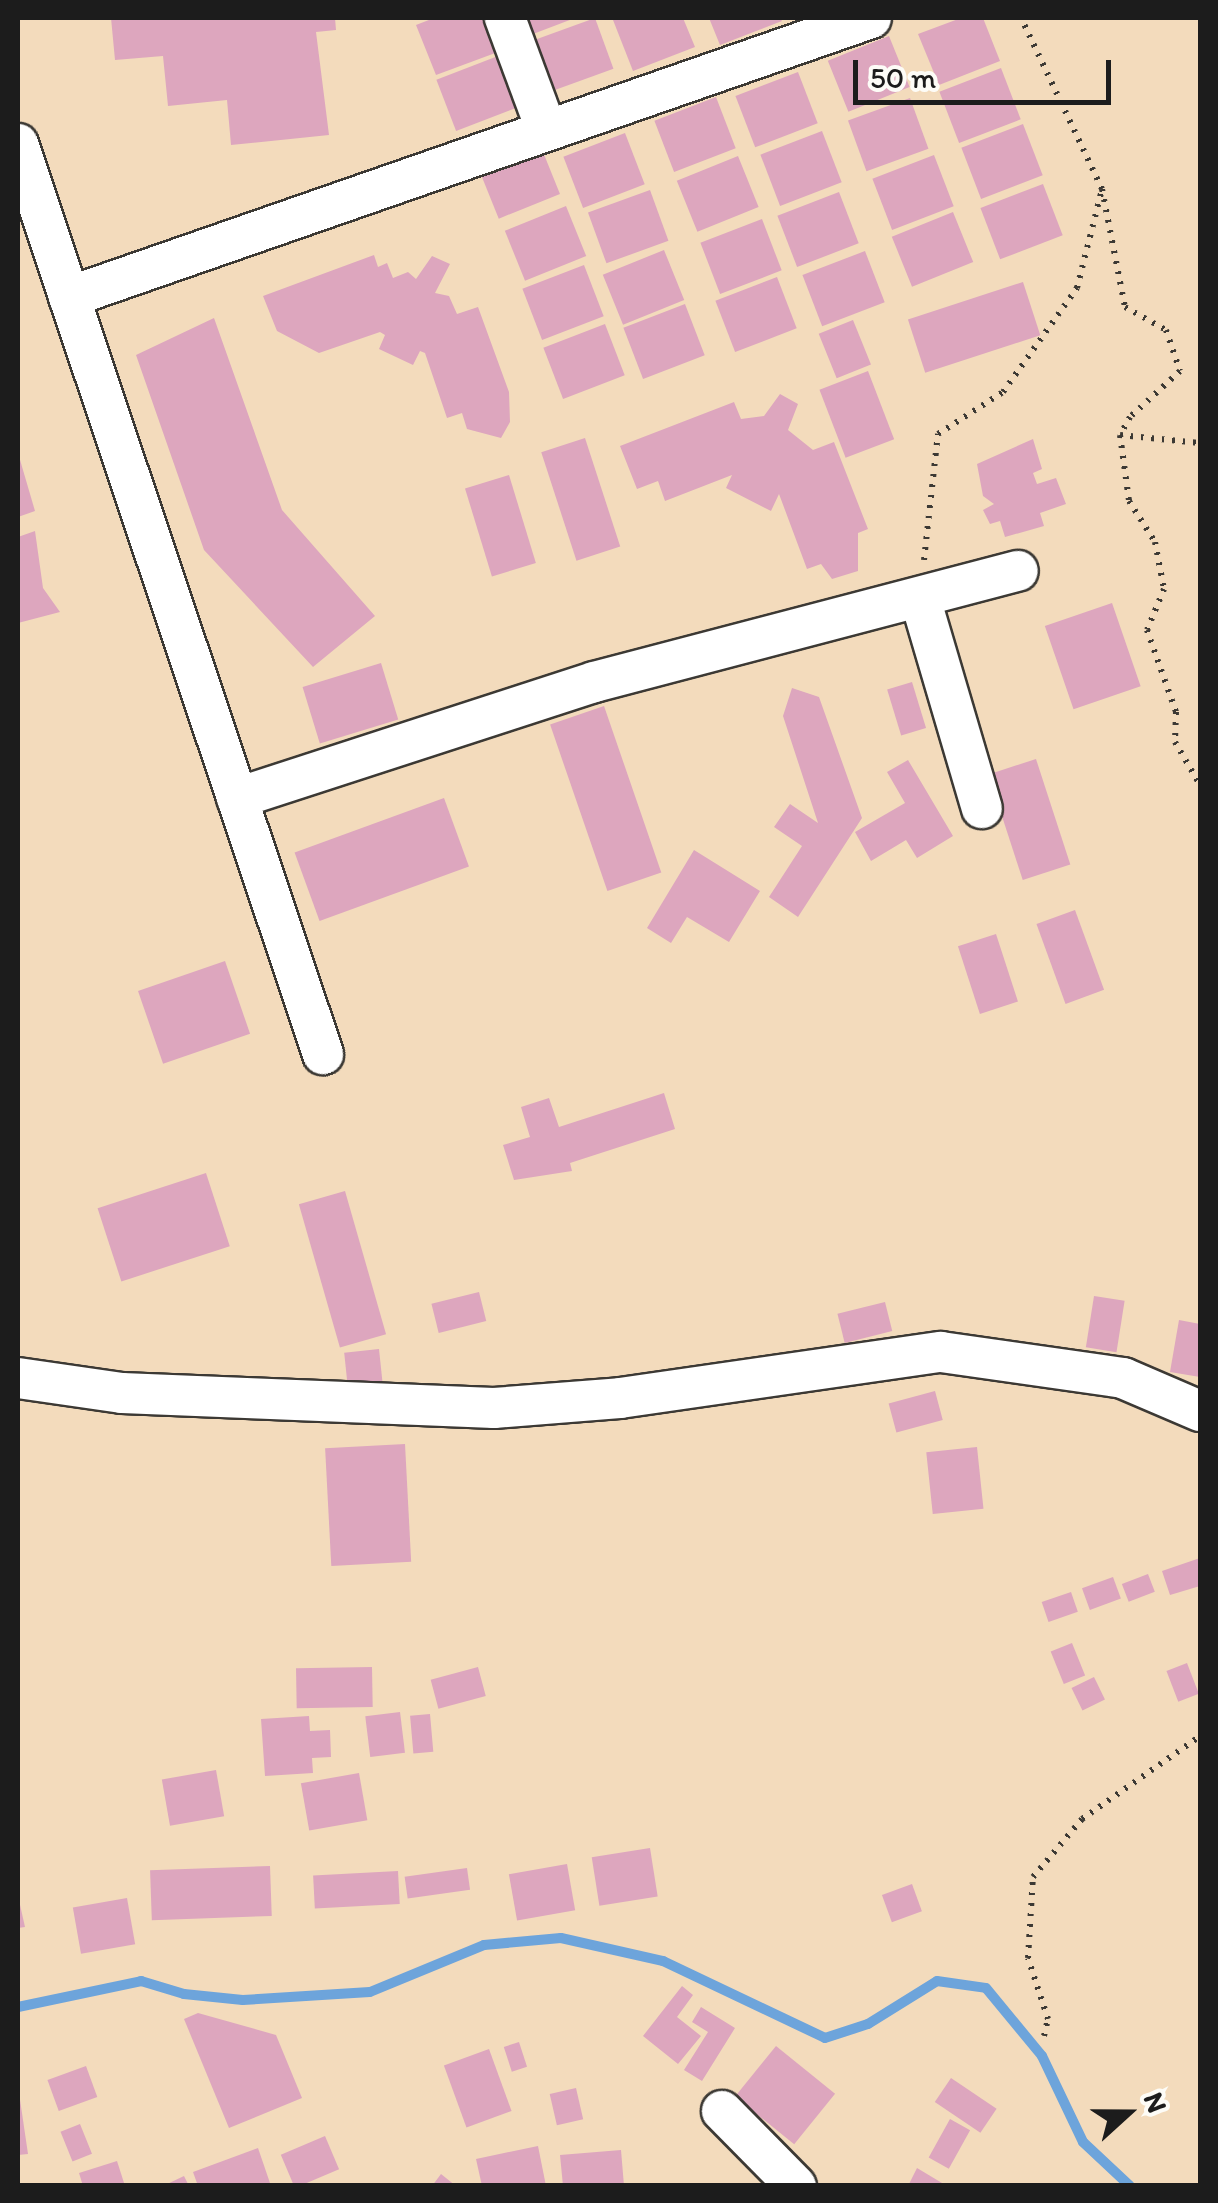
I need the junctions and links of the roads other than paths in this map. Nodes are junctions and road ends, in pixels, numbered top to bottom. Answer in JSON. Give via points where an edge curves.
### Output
{"nodes":[{"id":1,"x":505,"y":18,"type":"edge"},
{"id":2,"x":871,"y":18,"type":"edge"},
{"id":3,"x":546,"y":129,"type":"junction"},
{"id":4,"x":18,"y":144,"type":"edge"},
{"id":5,"x":69,"y":297,"type":"junction"},
{"id":6,"x":1018,"y":571,"type":"dead end"},
{"id":7,"x":920,"y":598,"type":"junction"},
{"id":8,"x":237,"y":798,"type":"junction"},
{"id":9,"x":982,"y":808,"type":"dead end"},
{"id":10,"x":323,"y":1054,"type":"dead end"},
{"id":11,"x":18,"y":1378,"type":"edge"},
{"id":12,"x":1200,"y":1411,"type":"edge"},
{"id":13,"x":722,"y":2111,"type":"dead end"},
{"id":14,"x":796,"y":2186,"type":"edge"}],
"edges":[{"from":1,"to":3,"type":"street"},
{"from":2,"to":3,"type":"street"},
{"from":3,"to":5,"type":"street"},
{"from":4,"to":5,"type":"street"},
{"from":5,"to":8,"type":"street"},
{"from":6,"to":7,"type":"street"},
{"from":7,"to":8,"type":"street","via":[[594,682]]},
{"from":7,"to":9,"type":"street"},
{"from":8,"to":10,"type":"street"},
{"from":11,"to":12,"type":"street","via":[[122,1393],[494,1408],[620,1398],[941,1352],[1123,1378]]},
{"from":13,"to":14,"type":"street"}]}
